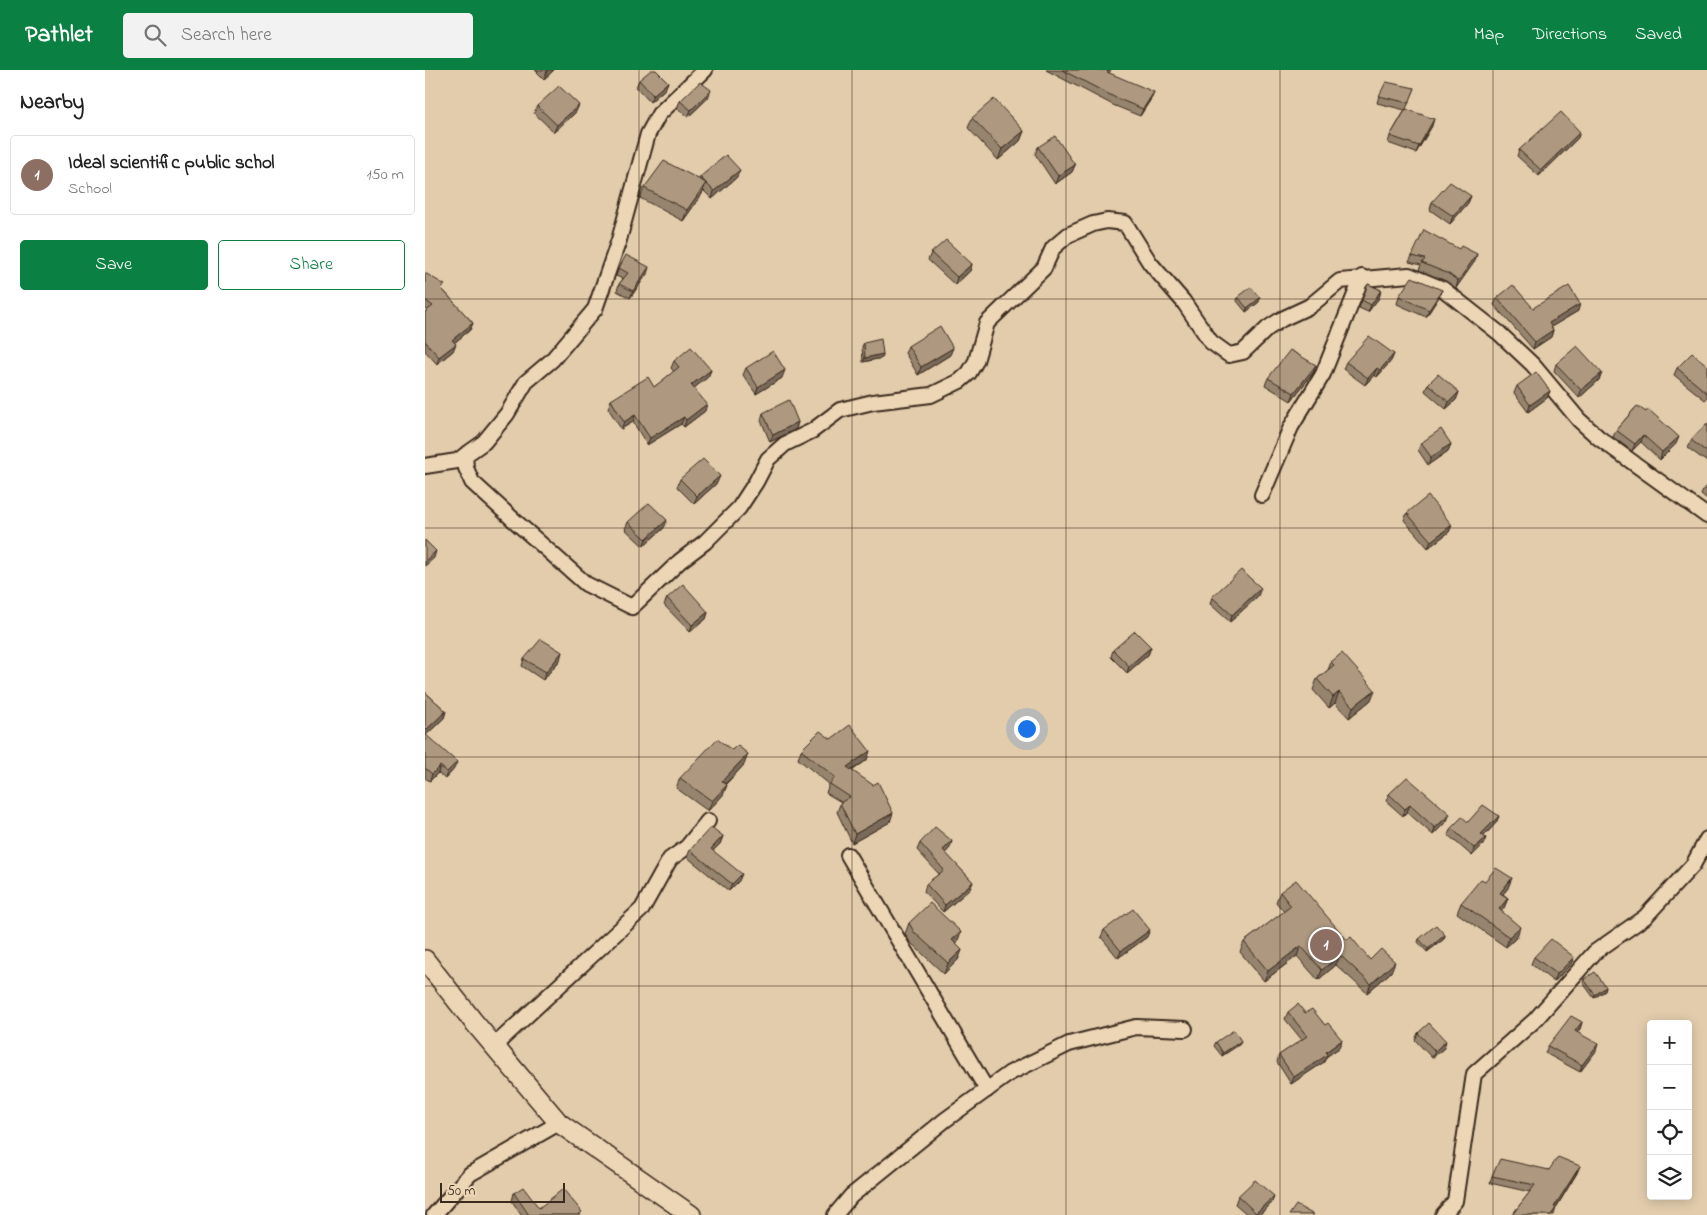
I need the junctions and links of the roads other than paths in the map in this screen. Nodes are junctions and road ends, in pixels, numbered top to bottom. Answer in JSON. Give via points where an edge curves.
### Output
{"nodes":[{"id":1,"x":705,"y":70,"type":"edge"},
{"id":2,"x":1362,"y":277,"type":"junction"},
{"id":3,"x":465,"y":455,"type":"junction"},
{"id":4,"x":425,"y":466,"type":"edge"},
{"id":5,"x":1262,"y":495,"type":"dead end"},
{"id":6,"x":1707,"y":516,"type":"edge"},
{"id":7,"x":708,"y":821,"type":"dead end"},
{"id":8,"x":1707,"y":839,"type":"edge"},
{"id":9,"x":848,"y":855,"type":"dead end"},
{"id":10,"x":425,"y":960,"type":"edge"},
{"id":11,"x":1185,"y":1029,"type":"dead end"},
{"id":12,"x":494,"y":1046,"type":"junction"},
{"id":13,"x":987,"y":1090,"type":"junction"},
{"id":14,"x":559,"y":1123,"type":"junction"},
{"id":15,"x":434,"y":1215,"type":"edge"},
{"id":16,"x":690,"y":1215,"type":"edge"},
{"id":17,"x":835,"y":1215,"type":"edge"},
{"id":18,"x":1443,"y":1215,"type":"edge"}],
"edges":[{"from":1,"to":3,"type":"street","via":[[659,114],[649,134],[595,310],[552,360],[526,382],[507,414],[484,442]]},
{"from":2,"to":3,"type":"street","via":[[1340,280],[1310,306],[1268,328],[1243,352],[1229,355],[1211,342],[1183,301],[1151,264],[1125,223],[1107,221],[1068,235],[1053,248],[1044,268],[987,323],[976,361],[960,381],[931,395],[873,402],[841,410],[813,431],[785,444],[768,459],[739,508],[632,607],[586,584],[509,516],[472,482]]},
{"from":2,"to":5,"type":"street","via":[[1323,374],[1291,427]]},
{"from":2,"to":6,"type":"street","via":[[1409,275],[1443,290],[1499,333],[1533,365],[1579,420],[1599,438]]},
{"from":3,"to":4,"type":"street","via":[[457,461]]},
{"from":7,"to":12,"type":"street","via":[[687,847],[670,859],[642,909]]},
{"from":8,"to":18,"type":"street","via":[[1693,865],[1645,917],[1595,952],[1535,1020],[1475,1074],[1455,1201]]},
{"from":9,"to":13,"type":"street"},
{"from":10,"to":12,"type":"main road"},
{"from":11,"to":13,"type":"street","via":[[1136,1027],[1069,1044],[1010,1073]]},
{"from":12,"to":14,"type":"main road"},
{"from":13,"to":17,"type":"street","via":[[851,1196]]},
{"from":14,"to":15,"type":"street","via":[[470,1174]]},
{"from":14,"to":16,"type":"main road"}]}
